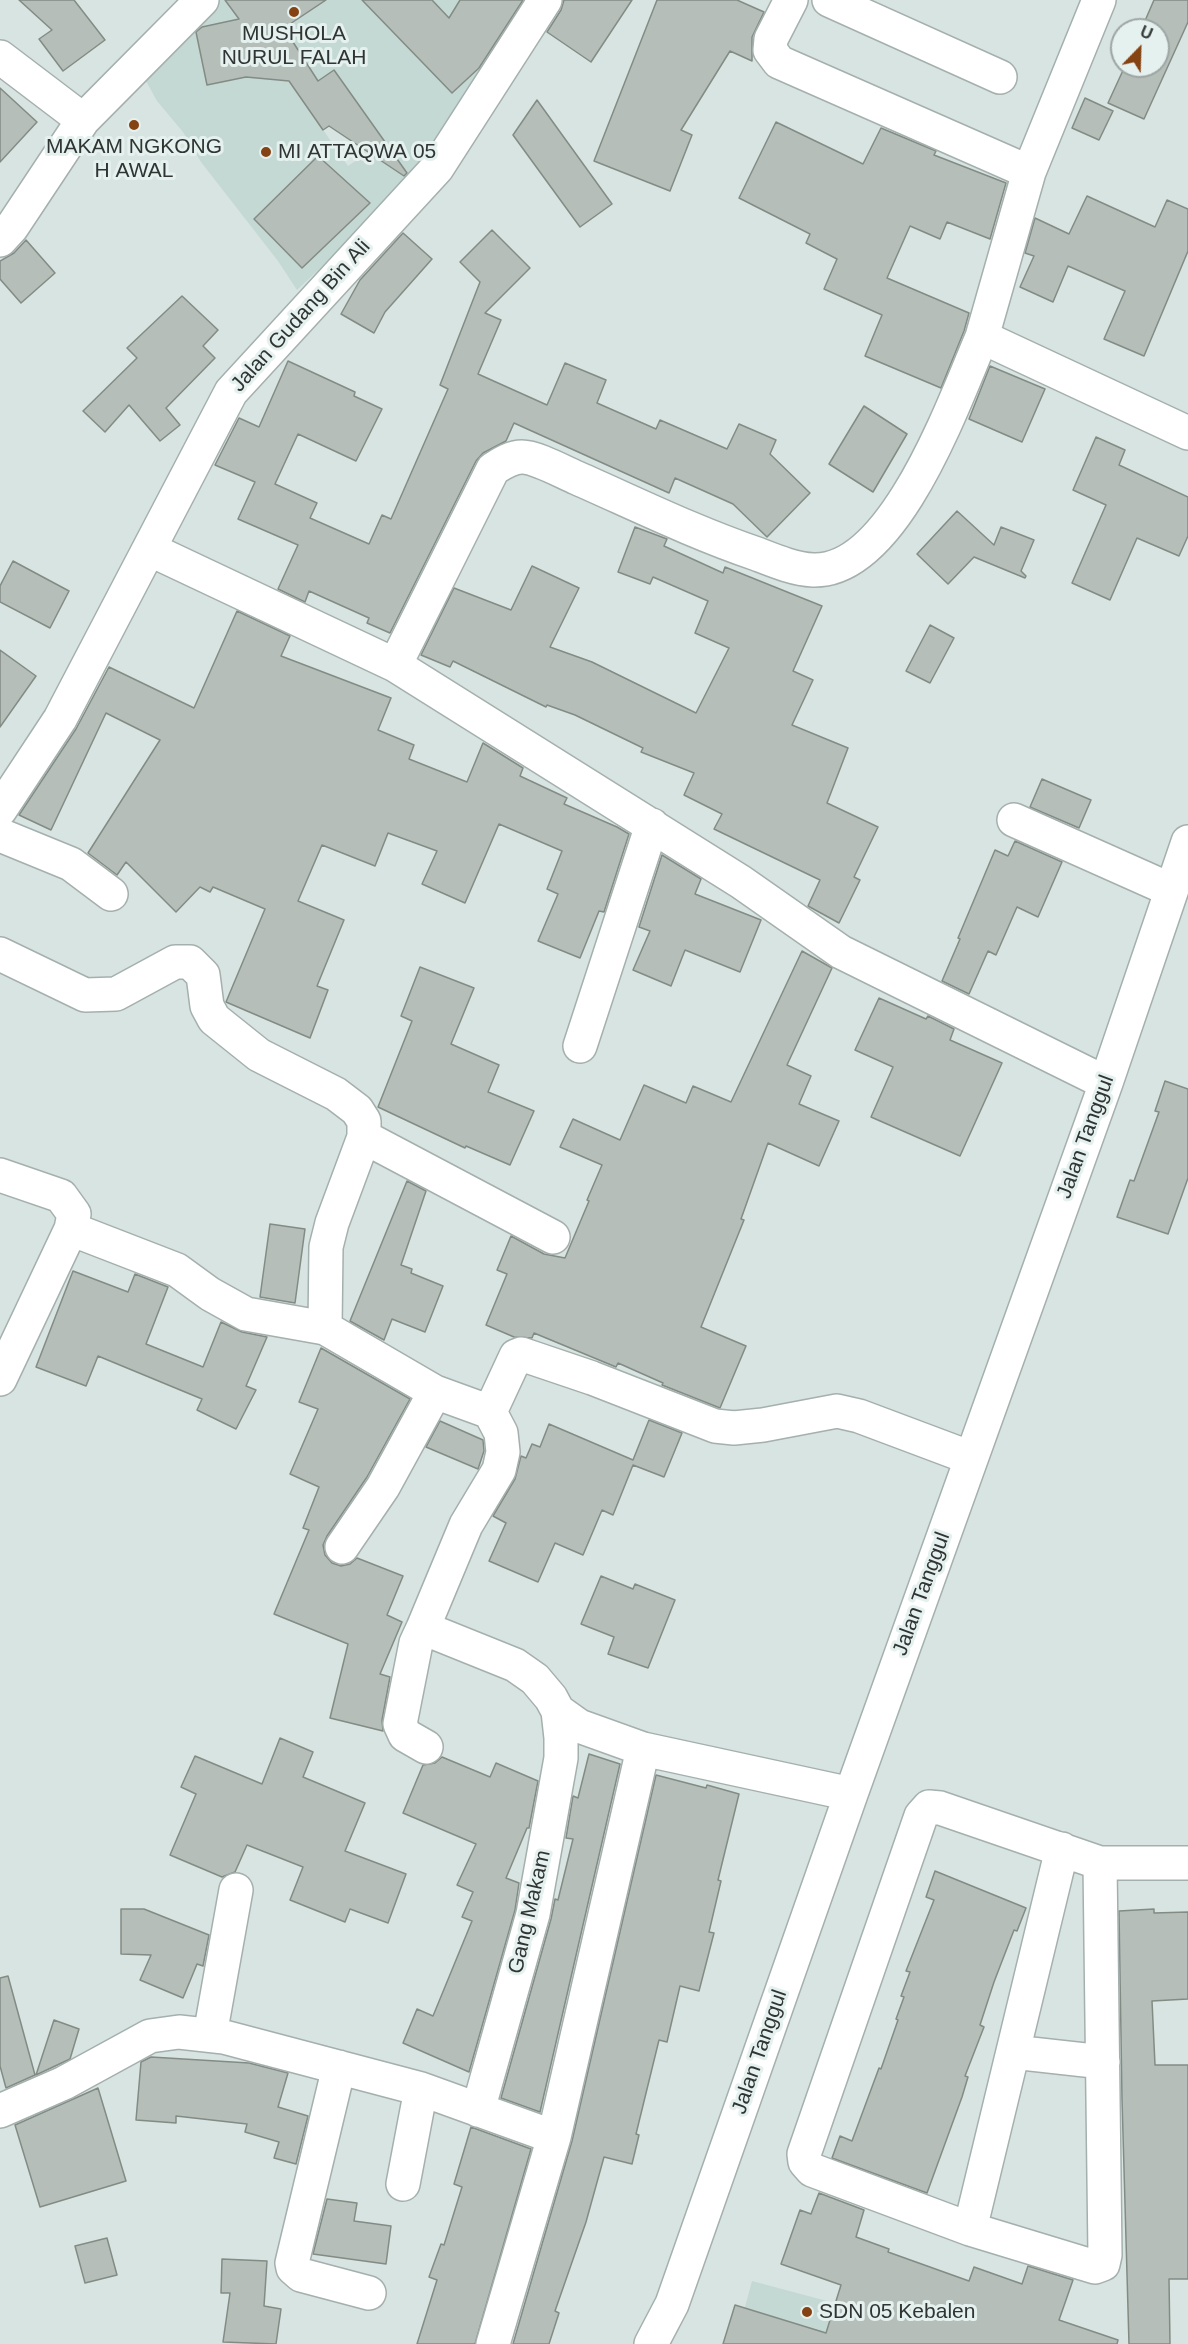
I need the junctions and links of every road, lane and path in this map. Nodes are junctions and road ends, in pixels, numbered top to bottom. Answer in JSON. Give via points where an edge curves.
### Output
{"nodes":[{"id":1,"x":202,"y":0,"type":"edge"},
{"id":2,"x":546,"y":0,"type":"edge"},
{"id":3,"x":791,"y":0,"type":"edge"},
{"id":4,"x":829,"y":0,"type":"edge"},
{"id":5,"x":1099,"y":0,"type":"edge"},
{"id":6,"x":0,"y":57,"type":"edge"},
{"id":7,"x":1000,"y":77,"type":"dead end"},
{"id":8,"x":83,"y":120,"type":"junction"},
{"id":9,"x":1029,"y":172,"type":"junction"},
{"id":10,"x":0,"y":240,"type":"edge"},
{"id":11,"x":982,"y":338,"type":"junction"},
{"id":12,"x":1188,"y":433,"type":"edge"},
{"id":13,"x":149,"y":549,"type":"junction"},
{"id":14,"x":395,"y":665,"type":"junction"},
{"id":15,"x":0,"y":810,"type":"edge"},
{"id":16,"x":1014,"y":820,"type":"dead end"},
{"id":17,"x":652,"y":825,"type":"junction"},
{"id":18,"x":0,"y":835,"type":"edge"},
{"id":19,"x":1188,"y":842,"type":"edge"},
{"id":20,"x":1170,"y":890,"type":"junction"},
{"id":21,"x":111,"y":894,"type":"dead end"},
{"id":22,"x":0,"y":954,"type":"edge"},
{"id":23,"x":580,"y":1046,"type":"dead end"},
{"id":24,"x":1106,"y":1083,"type":"junction"},
{"id":25,"x":364,"y":1137,"type":"junction"},
{"id":26,"x":0,"y":1175,"type":"edge"},
{"id":27,"x":71,"y":1229,"type":"junction"},
{"id":28,"x":553,"y":1237,"type":"dead end"},
{"id":29,"x":325,"y":1328,"type":"junction"},
{"id":30,"x":2,"y":1372,"type":"edge"},
{"id":31,"x":435,"y":1392,"type":"junction"},
{"id":32,"x":490,"y":1412,"type":"junction"},
{"id":33,"x":971,"y":1458,"type":"junction"},
{"id":34,"x":342,"y":1547,"type":"dead end"},
{"id":35,"x":423,"y":1628,"type":"junction"},
{"id":36,"x":558,"y":1712,"type":"junction"},
{"id":37,"x":426,"y":1747,"type":"dead end"},
{"id":38,"x":643,"y":1749,"type":"junction"},
{"id":39,"x":851,"y":1794,"type":"junction"},
{"id":40,"x":1062,"y":1849,"type":"junction"},
{"id":41,"x":1100,"y":1863,"type":"junction"},
{"id":42,"x":1188,"y":1863,"type":"edge"},
{"id":43,"x":236,"y":1890,"type":"dead end"},
{"id":44,"x":210,"y":2035,"type":"junction"},
{"id":45,"x":1013,"y":2052,"type":"junction"},
{"id":46,"x":1103,"y":2062,"type":"junction"},
{"id":47,"x":339,"y":2067,"type":"junction"},
{"id":48,"x":421,"y":2089,"type":"junction"},
{"id":49,"x":478,"y":2110,"type":"junction"},
{"id":50,"x":0,"y":2111,"type":"edge"},
{"id":51,"x":554,"y":2138,"type":"junction"},
{"id":52,"x":403,"y":2184,"type":"dead end"},
{"id":53,"x":970,"y":2229,"type":"junction"},
{"id":54,"x":369,"y":2293,"type":"dead end"},
{"id":55,"x":493,"y":2344,"type":"edge"},
{"id":56,"x":651,"y":2344,"type":"edge"}],
"edges":[{"from":1,"to":8,"type":"street"},
{"from":2,"to":13,"type":"street","name":"Jalan Gudang Bin Ali","via":[[437,168],[231,392]]},
{"from":3,"to":9,"type":"street","via":[[771,39],[770,50],[779,62]]},
{"from":4,"to":7,"type":"street"},
{"from":5,"to":9,"type":"street"},
{"from":6,"to":8,"type":"street"},
{"from":8,"to":10,"type":"street"},
{"from":9,"to":11,"type":"street"},
{"from":11,"to":12,"type":"street"},
{"from":11,"to":14,"type":"street","via":[[919,476],[881,534],[849,559],[834,567],[795,568],[733,546],[556,469],[523,457],[512,459],[493,469]]},
{"from":13,"to":14,"type":"street"},
{"from":13,"to":15,"type":"street","name":"Jalan Gudang Bin Ali","via":[[60,719]]},
{"from":14,"to":17,"type":"street"},
{"from":16,"to":20,"type":"street"},
{"from":17,"to":23,"type":"street"},
{"from":17,"to":24,"type":"street","via":[[841,952]]},
{"from":18,"to":21,"type":"street","via":[[71,864]]},
{"from":19,"to":20,"type":"street","name":"Jalan Tanggul"},
{"from":20,"to":24,"type":"street","name":"Jalan Tanggul"},
{"from":22,"to":25,"type":"street","via":[[85,995],[116,994],[175,962],[190,962],[203,975],[207,1006],[214,1019],[259,1054],[322,1086],[357,1110],[364,1121]]},
{"from":24,"to":33,"type":"street","name":"Jalan Tanggul"},
{"from":25,"to":28,"type":"street"},
{"from":25,"to":29,"type":"street","via":[[326,1247]]},
{"from":26,"to":27,"type":"street","via":[[61,1196],[74,1214]]},
{"from":27,"to":29,"type":"street","via":[[177,1270],[246,1314]]},
{"from":27,"to":30,"type":"street"},
{"from":29,"to":31,"type":"street"},
{"from":31,"to":32,"type":"street"},
{"from":31,"to":34,"type":"street","via":[[383,1487]]},
{"from":32,"to":33,"type":"street","via":[[516,1356],[521,1354],[715,1426],[762,1425],[837,1411]]},
{"from":32,"to":35,"type":"street","via":[[501,1433],[503,1452],[499,1470],[466,1525]]},
{"from":33,"to":39,"type":"street","name":"Jalan Tanggul"},
{"from":35,"to":36,"type":"street","via":[[526,1671],[551,1698]]},
{"from":35,"to":37,"type":"street","via":[[399,1724],[405,1735]]},
{"from":36,"to":38,"type":"street","via":[[579,1725]]},
{"from":36,"to":49,"type":"street","name":"Gang Makam","via":[[561,1758],[533,1914]]},
{"from":38,"to":39,"type":"street"},
{"from":38,"to":51,"type":"street"},
{"from":39,"to":56,"type":"street","name":"Jalan Tanggul","via":[[672,2304]]},
{"from":40,"to":41,"type":"street"},
{"from":40,"to":45,"type":"street"},
{"from":40,"to":53,"type":"street","via":[[940,1808],[929,1807],[921,1816],[804,2154],[812,2170]]},
{"from":41,"to":42,"type":"street"},
{"from":41,"to":46,"type":"street"},
{"from":43,"to":44,"type":"street"},
{"from":44,"to":47,"type":"street"},
{"from":44,"to":50,"type":"street","via":[[179,2032],[150,2036],[64,2083]]},
{"from":45,"to":46,"type":"street"},
{"from":45,"to":53,"type":"street"},
{"from":46,"to":53,"type":"street","via":[[1102,2264],[1095,2267]]},
{"from":47,"to":48,"type":"street"},
{"from":47,"to":54,"type":"street","via":[[292,2263],[301,2275]]},
{"from":48,"to":49,"type":"street"},
{"from":48,"to":52,"type":"street"},
{"from":49,"to":51,"type":"street"},
{"from":51,"to":55,"type":"street"}]}
